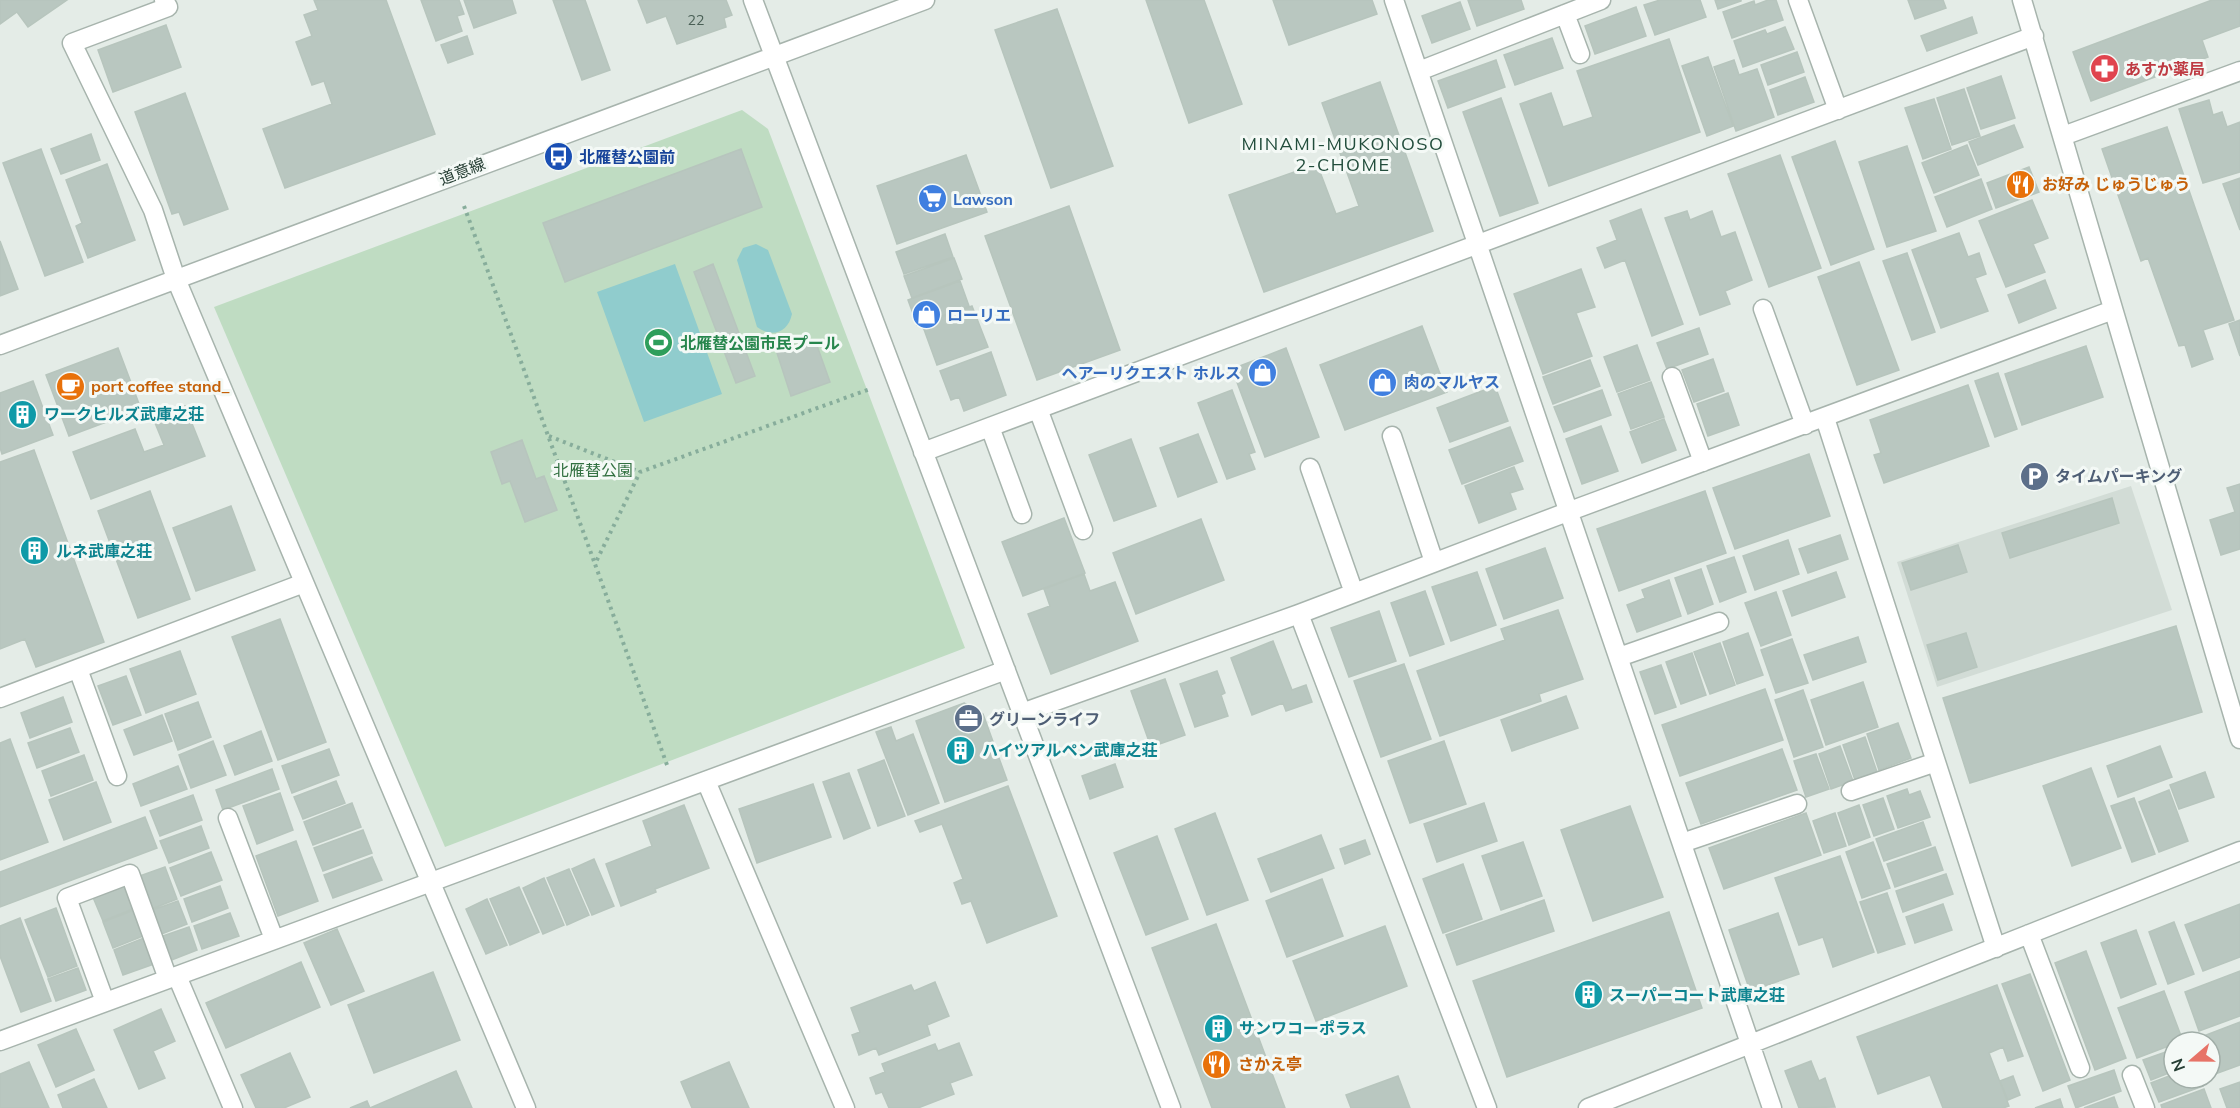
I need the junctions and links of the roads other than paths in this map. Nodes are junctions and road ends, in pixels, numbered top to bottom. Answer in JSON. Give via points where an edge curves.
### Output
{"nodes":[{"id":1,"x":164,"y":0,"type":"edge"},
{"id":2,"x":753,"y":0,"type":"edge"},
{"id":3,"x":925,"y":0,"type":"edge"},
{"id":4,"x":1394,"y":0,"type":"edge"},
{"id":5,"x":1601,"y":0,"type":"edge"},
{"id":6,"x":1798,"y":0,"type":"edge"},
{"id":7,"x":2022,"y":0,"type":"edge"},
{"id":8,"x":1566,"y":14,"type":"junction"},
{"id":9,"x":2034,"y":36,"type":"junction"},
{"id":10,"x":1580,"y":54,"type":"dead end"},
{"id":11,"x":774,"y":56,"type":"junction"},
{"id":12,"x":1419,"y":71,"type":"junction"},
{"id":13,"x":2240,"y":71,"type":"edge"},
{"id":14,"x":1838,"y":110,"type":"junction"},
{"id":15,"x":2063,"y":136,"type":"junction"},
{"id":16,"x":1478,"y":243,"type":"junction"},
{"id":17,"x":176,"y":279,"type":"junction"},
{"id":18,"x":1763,"y":309,"type":"dead end"},
{"id":19,"x":2113,"y":310,"type":"junction"},
{"id":20,"x":0,"y":345,"type":"edge"},
{"id":21,"x":1672,"y":377,"type":"dead end"},
{"id":22,"x":1038,"y":409,"type":"junction"},
{"id":23,"x":1825,"y":418,"type":"junction"},
{"id":24,"x":1805,"y":425,"type":"junction"},
{"id":25,"x":990,"y":427,"type":"junction"},
{"id":26,"x":1392,"y":436,"type":"dead end"},
{"id":27,"x":923,"y":452,"type":"junction"},
{"id":28,"x":1703,"y":462,"type":"junction"},
{"id":29,"x":1310,"y":468,"type":"dead end"},
{"id":30,"x":1570,"y":511,"type":"junction"},
{"id":31,"x":1022,"y":514,"type":"dead end"},
{"id":32,"x":1083,"y":530,"type":"dead end"},
{"id":33,"x":1434,"y":562,"type":"junction"},
{"id":34,"x":304,"y":583,"type":"junction"},
{"id":35,"x":1354,"y":593,"type":"junction"},
{"id":36,"x":1299,"y":614,"type":"junction"},
{"id":37,"x":1719,"y":622,"type":"dead end"},
{"id":38,"x":1619,"y":657,"type":"junction"},
{"id":39,"x":78,"y":669,"type":"junction"},
{"id":40,"x":1006,"y":670,"type":"junction"},
{"id":41,"x":0,"y":698,"type":"edge"},
{"id":42,"x":1022,"y":713,"type":"junction"},
{"id":43,"x":2240,"y":739,"type":"edge"},
{"id":44,"x":1936,"y":762,"type":"junction"},
{"id":45,"x":117,"y":776,"type":"dead end"},
{"id":46,"x":705,"y":781,"type":"junction"},
{"id":47,"x":1851,"y":791,"type":"dead end"},
{"id":48,"x":1797,"y":804,"type":"dead end"},
{"id":49,"x":228,"y":818,"type":"dead end"},
{"id":50,"x":1682,"y":843,"type":"junction"},
{"id":51,"x":2240,"y":851,"type":"edge"},
{"id":52,"x":429,"y":881,"type":"junction"},
{"id":53,"x":2029,"y":934,"type":"junction"},
{"id":54,"x":274,"y":939,"type":"junction"},
{"id":55,"x":1996,"y":948,"type":"junction"},
{"id":56,"x":172,"y":977,"type":"junction"},
{"id":57,"x":105,"y":1002,"type":"junction"},
{"id":58,"x":0,"y":1041,"type":"edge"},
{"id":59,"x":1750,"y":1045,"type":"junction"},
{"id":60,"x":2080,"y":1068,"type":"dead end"},
{"id":61,"x":2132,"y":1075,"type":"dead end"},
{"id":62,"x":233,"y":1108,"type":"edge"},
{"id":63,"x":525,"y":1108,"type":"edge"},
{"id":64,"x":845,"y":1108,"type":"edge"},
{"id":65,"x":1171,"y":1108,"type":"edge"},
{"id":66,"x":1487,"y":1108,"type":"edge"},
{"id":67,"x":1588,"y":1108,"type":"edge"},
{"id":68,"x":1772,"y":1108,"type":"edge"},
{"id":69,"x":2145,"y":1108,"type":"edge"}],
"edges":[{"from":1,"to":17,"type":"street","via":[[168,7],[72,43],[153,210]]},
{"from":2,"to":11,"type":"street"},
{"from":3,"to":11,"type":"street","name":"道意線"},
{"from":4,"to":12,"type":"street"},
{"from":5,"to":8,"type":"street"},
{"from":6,"to":14,"type":"street"},
{"from":7,"to":9,"type":"street"},
{"from":8,"to":10,"type":"street"},
{"from":8,"to":12,"type":"street"},
{"from":9,"to":14,"type":"street"},
{"from":9,"to":15,"type":"street"},
{"from":11,"to":17,"type":"street","name":"道意線"},
{"from":11,"to":27,"type":"street"},
{"from":12,"to":16,"type":"street"},
{"from":13,"to":15,"type":"street"},
{"from":14,"to":16,"type":"street"},
{"from":15,"to":19,"type":"street"},
{"from":16,"to":22,"type":"street"},
{"from":16,"to":30,"type":"street"},
{"from":17,"to":20,"type":"street","name":"道意線"},
{"from":17,"to":34,"type":"street"},
{"from":18,"to":24,"type":"street"},
{"from":19,"to":23,"type":"street"},
{"from":19,"to":43,"type":"street"},
{"from":21,"to":28,"type":"street"},
{"from":22,"to":25,"type":"street"},
{"from":22,"to":32,"type":"street"},
{"from":23,"to":24,"type":"street"},
{"from":23,"to":44,"type":"street"},
{"from":24,"to":28,"type":"street"},
{"from":25,"to":27,"type":"street"},
{"from":25,"to":31,"type":"street"},
{"from":26,"to":33,"type":"street"},
{"from":27,"to":40,"type":"street"},
{"from":28,"to":30,"type":"street"},
{"from":29,"to":35,"type":"street"},
{"from":30,"to":33,"type":"street"},
{"from":30,"to":38,"type":"street"},
{"from":33,"to":35,"type":"street"},
{"from":34,"to":39,"type":"street"},
{"from":34,"to":52,"type":"street"},
{"from":35,"to":36,"type":"street"},
{"from":36,"to":42,"type":"street"},
{"from":36,"to":66,"type":"street"},
{"from":37,"to":38,"type":"street"},
{"from":38,"to":50,"type":"street"},
{"from":39,"to":41,"type":"street"},
{"from":39,"to":45,"type":"street"},
{"from":40,"to":42,"type":"street"},
{"from":40,"to":46,"type":"street"},
{"from":42,"to":65,"type":"street"},
{"from":44,"to":47,"type":"street"},
{"from":44,"to":55,"type":"street"},
{"from":46,"to":52,"type":"street"},
{"from":46,"to":64,"type":"street"},
{"from":48,"to":50,"type":"street"},
{"from":49,"to":54,"type":"street"},
{"from":50,"to":59,"type":"street"},
{"from":51,"to":53,"type":"street"},
{"from":52,"to":54,"type":"street"},
{"from":52,"to":63,"type":"street"},
{"from":53,"to":55,"type":"street"},
{"from":53,"to":60,"type":"street"},
{"from":54,"to":56,"type":"street"},
{"from":55,"to":59,"type":"street"},
{"from":56,"to":57,"type":"street"},
{"from":56,"to":57,"type":"street","via":[[130,874],[67,898]]},
{"from":56,"to":62,"type":"street"},
{"from":57,"to":58,"type":"street"},
{"from":59,"to":67,"type":"street"},
{"from":59,"to":68,"type":"street"},
{"from":61,"to":69,"type":"street"}]}
